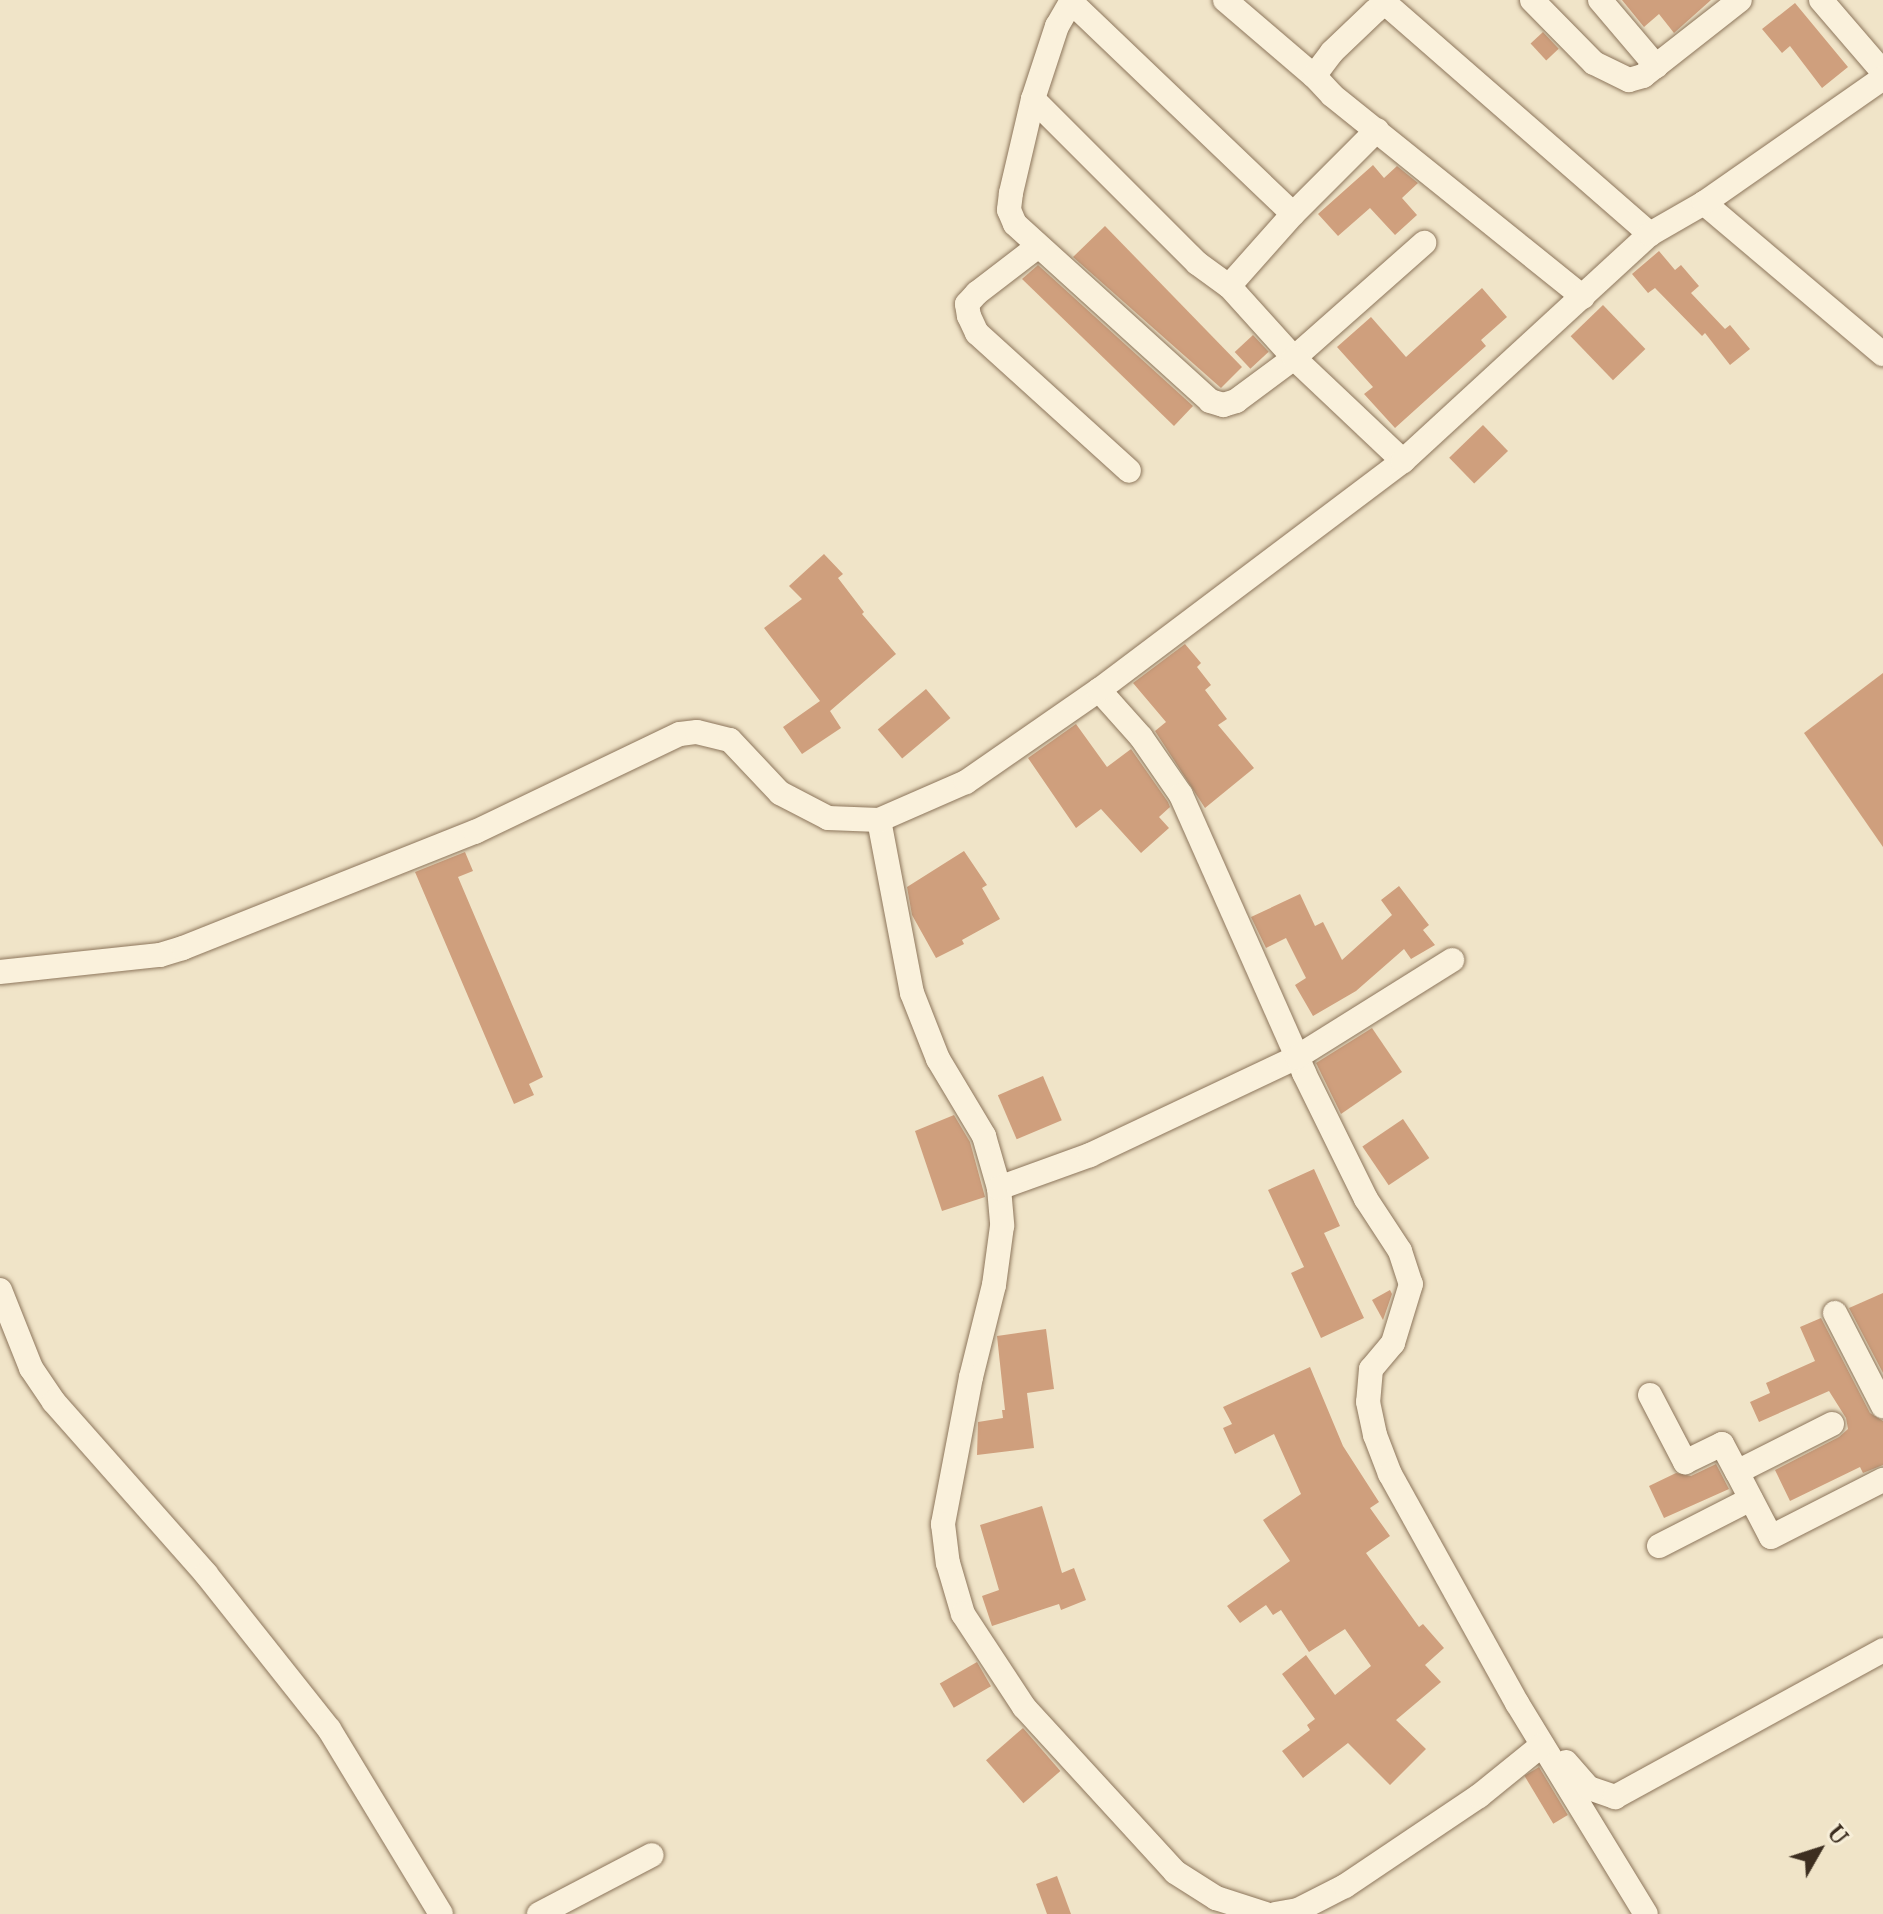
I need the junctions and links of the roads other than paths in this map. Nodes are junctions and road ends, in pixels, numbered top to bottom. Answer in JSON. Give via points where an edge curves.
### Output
{"nodes":[{"id":1,"x":1225,"y":0,"type":"edge"},
{"id":2,"x":1532,"y":0,"type":"edge"},
{"id":3,"x":1600,"y":0,"type":"edge"},
{"id":4,"x":1740,"y":0,"type":"edge"},
{"id":5,"x":1821,"y":0,"type":"edge"},
{"id":6,"x":1072,"y":1,"type":"edge"},
{"id":7,"x":1383,"y":2,"type":"edge"},
{"id":8,"x":1656,"y":66,"type":"junction"},
{"id":9,"x":1883,"y":72,"type":"edge"},
{"id":10,"x":1314,"y":76,"type":"junction"},
{"id":11,"x":1883,"y":78,"type":"edge"},
{"id":12,"x":1033,"y":99,"type":"junction"},
{"id":13,"x":1377,"y":130,"type":"junction"},
{"id":14,"x":1704,"y":203,"type":"junction"},
{"id":15,"x":1293,"y":214,"type":"junction"},
{"id":16,"x":1650,"y":234,"type":"junction"},
{"id":17,"x":1424,"y":243,"type":"dead end"},
{"id":18,"x":1037,"y":247,"type":"junction"},
{"id":19,"x":1229,"y":286,"type":"junction"},
{"id":20,"x":1583,"y":297,"type":"junction"},
{"id":21,"x":1883,"y":354,"type":"edge"},
{"id":22,"x":1294,"y":358,"type":"junction"},
{"id":23,"x":1403,"y":461,"type":"junction"},
{"id":24,"x":1129,"y":471,"type":"dead end"},
{"id":25,"x":1099,"y":690,"type":"junction"},
{"id":26,"x":879,"y":820,"type":"junction"},
{"id":27,"x":1452,"y":960,"type":"dead end"},
{"id":28,"x":0,"y":972,"type":"edge"},
{"id":29,"x":1297,"y":1057,"type":"junction"},
{"id":30,"x":999,"y":1188,"type":"junction"},
{"id":31,"x":0,"y":1290,"type":"edge"},
{"id":32,"x":1835,"y":1313,"type":"dead end"},
{"id":33,"x":1650,"y":1395,"type":"dead end"},
{"id":34,"x":1883,"y":1406,"type":"edge"},
{"id":35,"x":1832,"y":1424,"type":"dead end"},
{"id":36,"x":1737,"y":1472,"type":"junction"},
{"id":37,"x":1883,"y":1480,"type":"edge"},
{"id":38,"x":1751,"y":1499,"type":"junction"},
{"id":39,"x":1659,"y":1546,"type":"dead end"},
{"id":40,"x":1883,"y":1650,"type":"edge"},
{"id":41,"x":1542,"y":1745,"type":"junction"},
{"id":42,"x":652,"y":1855,"type":"dead end"},
{"id":43,"x":441,"y":1914,"type":"edge"},
{"id":44,"x":539,"y":1914,"type":"edge"},
{"id":45,"x":1266,"y":1914,"type":"edge"},
{"id":46,"x":1275,"y":1914,"type":"edge"},
{"id":47,"x":1646,"y":1914,"type":"edge"}],
"edges":[{"from":1,"to":10,"type":"street"},
{"from":2,"to":8,"type":"street","via":[[1605,71],[1629,80]]},
{"from":3,"to":8,"type":"street"},
{"from":4,"to":8,"type":"street"},
{"from":5,"to":9,"type":"street"},
{"from":6,"to":12,"type":"street","via":[[1057,26]]},
{"from":6,"to":15,"type":"street"},
{"from":7,"to":10,"type":"street"},
{"from":7,"to":16,"type":"street"},
{"from":10,"to":13,"type":"street"},
{"from":11,"to":14,"type":"street"},
{"from":12,"to":18,"type":"street","via":[[1009,210]]},
{"from":12,"to":19,"type":"street","via":[[1197,263]]},
{"from":13,"to":15,"type":"street"},
{"from":13,"to":20,"type":"street"},
{"from":14,"to":16,"type":"street"},
{"from":14,"to":21,"type":"street"},
{"from":15,"to":19,"type":"street"},
{"from":16,"to":20,"type":"street"},
{"from":17,"to":22,"type":"street"},
{"from":18,"to":22,"type":"street","via":[[1210,401],[1236,401]]},
{"from":18,"to":24,"type":"street","via":[[977,293],[967,304],[969,316],[977,333]]},
{"from":19,"to":22,"type":"street"},
{"from":20,"to":23,"type":"street"},
{"from":22,"to":23,"type":"street"},
{"from":23,"to":25,"type":"street"},
{"from":25,"to":26,"type":"street","via":[[966,782]]},
{"from":25,"to":29,"type":"street","via":[[1141,737],[1181,795]]},
{"from":26,"to":28,"type":"street","via":[[828,818],[780,793],[730,740],[697,732],[680,734],[475,832],[183,948]]},
{"from":26,"to":30,"type":"street","via":[[912,993],[938,1059],[984,1136]]},
{"from":27,"to":29,"type":"street"},
{"from":29,"to":30,"type":"street","via":[[1090,1155]]},
{"from":29,"to":41,"type":"street","via":[[1366,1199],[1400,1251],[1411,1284],[1393,1343],[1371,1369],[1368,1402],[1375,1435],[1390,1474]]},
{"from":30,"to":45,"type":"street","via":[[1002,1226],[994,1285],[943,1524],[963,1614],[1024,1707],[1175,1872],[1216,1898]]},
{"from":31,"to":43,"type":"street","via":[[31,1368],[54,1402],[206,1574],[329,1729]]},
{"from":32,"to":34,"type":"street"},
{"from":33,"to":36,"type":"street","via":[[1685,1462],[1722,1444]]},
{"from":35,"to":36,"type":"street"},
{"from":36,"to":38,"type":"street"},
{"from":37,"to":38,"type":"street","via":[[1771,1537]]},
{"from":38,"to":39,"type":"street"},
{"from":40,"to":41,"type":"street","via":[[1615,1797],[1589,1788],[1560,1755]]},
{"from":41,"to":46,"type":"street","via":[[1479,1796],[1345,1886],[1298,1910]]},
{"from":41,"to":47,"type":"street"},
{"from":42,"to":44,"type":"street"}]}
